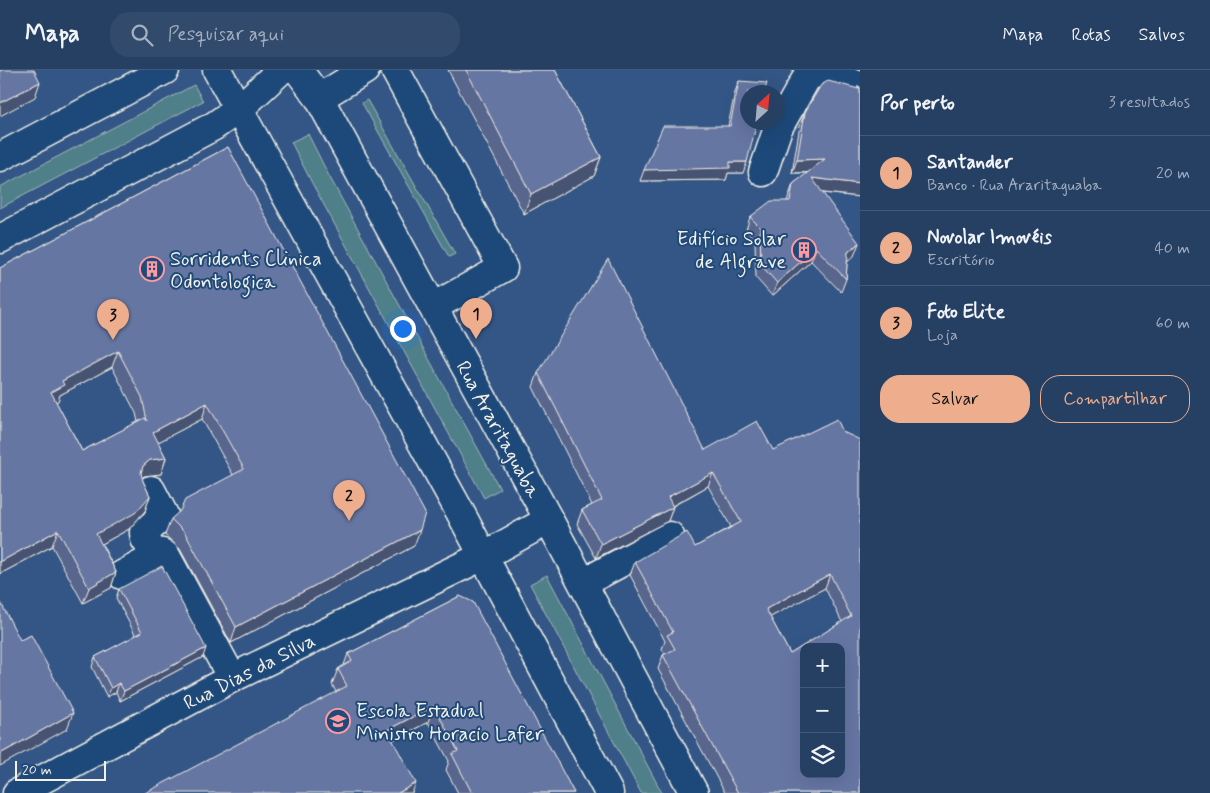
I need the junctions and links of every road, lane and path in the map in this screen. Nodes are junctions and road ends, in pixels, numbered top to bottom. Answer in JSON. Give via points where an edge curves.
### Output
{"nodes":[{"id":1,"x":165,"y":70,"type":"edge"},
{"id":2,"x":217,"y":70,"type":"edge"},
{"id":3,"x":281,"y":70,"type":"edge"},
{"id":4,"x":298,"y":70,"type":"edge"},
{"id":5,"x":365,"y":70,"type":"edge"},
{"id":6,"x":395,"y":70,"type":"edge"},
{"id":7,"x":811,"y":71,"type":"edge"},
{"id":8,"x":860,"y":84,"type":"edge"},
{"id":9,"x":319,"y":98,"type":"junction"},
{"id":10,"x":240,"y":108,"type":"junction"},
{"id":11,"x":0,"y":157,"type":"edge"},
{"id":12,"x":763,"y":172,"type":"dead end"},
{"id":13,"x":0,"y":239,"type":"edge"},
{"id":14,"x":433,"y":307,"type":"junction"},
{"id":15,"x":151,"y":490,"type":"dead end"},
{"id":16,"x":549,"y":520,"type":"junction"},
{"id":17,"x":670,"y":536,"type":"dead end"},
{"id":18,"x":156,"y":556,"type":"junction"},
{"id":19,"x":483,"y":556,"type":"junction"},
{"id":20,"x":122,"y":575,"type":"dead end"},
{"id":21,"x":582,"y":583,"type":"junction"},
{"id":22,"x":232,"y":678,"type":"junction"},
{"id":23,"x":17,"y":793,"type":"edge"},
{"id":24,"x":609,"y":793,"type":"edge"},
{"id":25,"x":694,"y":793,"type":"edge"}],
"edges":[{"from":1,"to":11,"type":"main road"},
{"from":2,"to":10,"type":"main road"},
{"from":3,"to":10,"type":"main road"},
{"from":4,"to":9,"type":"main road","name":"Rua Araritaguaba"},
{"from":5,"to":9,"type":"main road"},
{"from":6,"to":14,"type":"main road","via":[[503,268]]},
{"from":7,"to":8,"type":"main road"},
{"from":7,"to":12,"type":"main road","via":[[778,128]]},
{"from":9,"to":14,"type":"main road","name":"Rua Araritaguaba"},
{"from":10,"to":13,"type":"main road","via":[[214,126]]},
{"from":10,"to":19,"type":"main road"},
{"from":14,"to":16,"type":"main road","name":"Rua Araritaguaba"},
{"from":15,"to":18,"type":"main road","via":[[164,515],[144,534]]},
{"from":16,"to":19,"type":"main road","name":"Rua Dias da Silva"},
{"from":16,"to":21,"type":"main road","name":"Rua Araritaguaba"},
{"from":17,"to":21,"type":"main road"},
{"from":18,"to":20,"type":"main road"},
{"from":18,"to":22,"type":"main road","via":[[162,553],[166,556]]},
{"from":19,"to":22,"type":"main road","name":"Rua Dias da Silva"},
{"from":19,"to":24,"type":"main road"},
{"from":21,"to":25,"type":"main road","name":"Rua Araritaguaba"},
{"from":22,"to":23,"type":"main road","name":"Rua Dias da Silva"}]}
